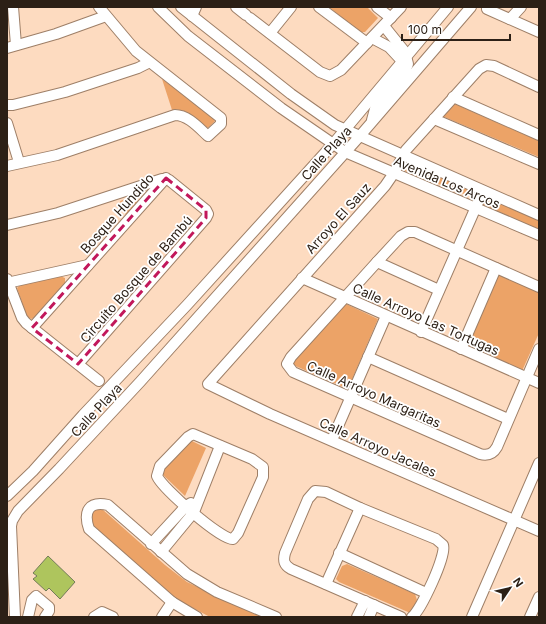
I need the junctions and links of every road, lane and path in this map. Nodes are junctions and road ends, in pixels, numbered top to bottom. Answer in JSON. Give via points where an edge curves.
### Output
{"nodes":[{"id":1,"x":13,"y":7,"type":"edge"},
{"id":2,"x":99,"y":7,"type":"edge"},
{"id":3,"x":158,"y":7,"type":"edge"},
{"id":4,"x":236,"y":7,"type":"edge"},
{"id":5,"x":290,"y":7,"type":"edge"},
{"id":6,"x":319,"y":7,"type":"edge"},
{"id":7,"x":377,"y":7,"type":"edge"},
{"id":8,"x":401,"y":7,"type":"edge"},
{"id":9,"x":448,"y":7,"type":"edge"},
{"id":10,"x":471,"y":7,"type":"edge"},
{"id":11,"x":521,"y":7,"type":"edge"},
{"id":12,"x":186,"y":9,"type":"edge"},
{"id":13,"x":487,"y":9,"type":"dead end"},
{"id":14,"x":106,"y":16,"type":"junction"},
{"id":15,"x":391,"y":18,"type":"junction"},
{"id":16,"x":510,"y":19,"type":"junction"},
{"id":17,"x":174,"y":23,"type":"junction"},
{"id":18,"x":384,"y":26,"type":"junction"},
{"id":19,"x":539,"y":32,"type":"edge"},
{"id":20,"x":270,"y":33,"type":"junction"},
{"id":21,"x":370,"y":41,"type":"junction"},
{"id":22,"x":11,"y":46,"type":"edge"},
{"id":23,"x":404,"y":58,"type":"junction"},
{"id":24,"x":148,"y":63,"type":"junction"},
{"id":25,"x":539,"y":86,"type":"edge"},
{"id":26,"x":453,"y":97,"type":"junction"},
{"id":27,"x":7,"y":105,"type":"edge"},
{"id":28,"x":434,"y":118,"type":"junction"},
{"id":29,"x":372,"y":121,"type":"junction"},
{"id":30,"x":7,"y":123,"type":"edge"},
{"id":31,"x":344,"y":130,"type":"junction"},
{"id":32,"x":539,"y":135,"type":"edge"},
{"id":33,"x":359,"y":137,"type":"junction"},
{"id":34,"x":332,"y":144,"type":"junction"},
{"id":35,"x":345,"y":152,"type":"junction"},
{"id":36,"x":403,"y":156,"type":"junction"},
{"id":37,"x":19,"y":162,"type":"junction"},
{"id":38,"x":539,"y":164,"type":"edge"},
{"id":39,"x":7,"y":166,"type":"edge"},
{"id":40,"x":394,"y":173,"type":"junction"},
{"id":41,"x":166,"y":178,"type":"junction"},
{"id":42,"x":483,"y":191,"type":"junction"},
{"id":43,"x":476,"y":208,"type":"junction"},
{"id":44,"x":539,"y":215,"type":"edge"},
{"id":45,"x":7,"y":225,"type":"edge"},
{"id":46,"x":539,"y":236,"type":"edge"},
{"id":47,"x":457,"y":250,"type":"junction"},
{"id":48,"x":377,"y":262,"type":"junction"},
{"id":49,"x":88,"y":265,"type":"junction"},
{"id":50,"x":496,"y":268,"type":"junction"},
{"id":51,"x":302,"y":278,"type":"junction"},
{"id":52,"x":8,"y":282,"type":"edge"},
{"id":53,"x":539,"y":288,"type":"edge"},
{"id":54,"x":439,"y":290,"type":"junction"},
{"id":55,"x":346,"y":298,"type":"junction"},
{"id":56,"x":187,"y":305,"type":"junction"},
{"id":57,"x":199,"y":315,"type":"junction"},
{"id":58,"x":386,"y":316,"type":"junction"},
{"id":59,"x":32,"y":328,"type":"junction"},
{"id":60,"x":421,"y":332,"type":"junction"},
{"id":61,"x":461,"y":348,"type":"junction"},
{"id":62,"x":539,"y":349,"type":"edge"},
{"id":63,"x":368,"y":357,"type":"junction"},
{"id":64,"x":78,"y":364,"type":"junction"},
{"id":65,"x":526,"y":378,"type":"junction"},
{"id":66,"x":99,"y":381,"type":"dead end"},
{"id":67,"x":539,"y":383,"type":"edge"},
{"id":68,"x":208,"y":384,"type":"joint"},
{"id":69,"x":350,"y":397,"type":"junction"},
{"id":70,"x":508,"y":418,"type":"junction"},
{"id":71,"x":332,"y":440,"type":"junction"},
{"id":72,"x":220,"y":446,"type":"junction"},
{"id":73,"x":539,"y":463,"type":"edge"},
{"id":74,"x":7,"y":496,"type":"edge"},
{"id":75,"x":360,"y":508,"type":"junction"},
{"id":76,"x":190,"y":509,"type":"junction"},
{"id":77,"x":514,"y":520,"type":"junction"},
{"id":78,"x":539,"y":531,"type":"edge"},
{"id":79,"x":151,"y":544,"type":"junction"},
{"id":80,"x":161,"y":552,"type":"junction"},
{"id":81,"x":339,"y":554,"type":"junction"},
{"id":82,"x":326,"y":584,"type":"junction"},
{"id":83,"x":426,"y":593,"type":"junction"},
{"id":84,"x":539,"y":597,"type":"edge"},
{"id":85,"x":172,"y":602,"type":"junction"},
{"id":86,"x":370,"y":603,"type":"junction"},
{"id":87,"x":181,"y":608,"type":"junction"},
{"id":88,"x":273,"y":616,"type":"edge"},
{"id":89,"x":15,"y":617,"type":"edge"},
{"id":90,"x":28,"y":617,"type":"edge"},
{"id":91,"x":45,"y":617,"type":"edge"},
{"id":92,"x":94,"y":617,"type":"edge"},
{"id":93,"x":113,"y":617,"type":"edge"},
{"id":94,"x":162,"y":617,"type":"edge"},
{"id":95,"x":175,"y":617,"type":"edge"},
{"id":96,"x":197,"y":617,"type":"edge"},
{"id":97,"x":357,"y":617,"type":"edge"},
{"id":98,"x":369,"y":617,"type":"edge"},
{"id":99,"x":400,"y":617,"type":"edge"},
{"id":100,"x":412,"y":617,"type":"edge"},
{"id":101,"x":472,"y":617,"type":"edge"},
{"id":102,"x":530,"y":617,"type":"edge"}],
"edges":[{"from":1,"to":22,"type":"street"},
{"from":2,"to":14,"type":"street"},
{"from":3,"to":17,"type":"street","name":"Avenida Los Arcos"},
{"from":4,"to":20,"type":"street"},
{"from":5,"to":20,"type":"street"},
{"from":6,"to":21,"type":"street"},
{"from":7,"to":15,"type":"street"},
{"from":8,"to":15,"type":"street"},
{"from":9,"to":23,"type":"street","name":"Calle Playa"},
{"from":10,"to":29,"type":"street","name":"Calle Playa"},
{"from":11,"to":16,"type":"street"},
{"from":12,"to":17,"type":"street"},
{"from":12,"to":31,"type":"street","name":"Avenida Los Arcos","via":[[291,94]]},
{"from":13,"to":16,"type":"street"},
{"from":14,"to":22,"type":"street","via":[[56,34]]},
{"from":14,"to":24,"type":"street"},
{"from":15,"to":18,"type":"street"},
{"from":16,"to":19,"type":"street"},
{"from":17,"to":34,"type":"street","name":"Avenida Los Arcos","via":[[281,108]]},
{"from":18,"to":21,"type":"street"},
{"from":18,"to":23,"type":"street"},
{"from":20,"to":21,"type":"street","via":[[320,72],[330,76],[341,70]]},
{"from":21,"to":23,"type":"street","via":[[389,46]]},
{"from":23,"to":29,"type":"street","via":[[407,68],[376,105]]},
{"from":23,"to":31,"type":"street","name":"Calle Playa"},
{"from":24,"to":27,"type":"street","via":[[65,92]]},
{"from":24,"to":37,"type":"street","via":[[221,118],[221,124],[208,136],[188,119],[175,115],[57,155]]},
{"from":25,"to":26,"type":"street","name":"Arroyo El Sauz","via":[[494,66],[482,66]]},
{"from":26,"to":28,"type":"street","name":"Arroyo El Sauz"},
{"from":26,"to":32,"type":"street"},
{"from":28,"to":36,"type":"street","name":"Arroyo El Sauz"},
{"from":28,"to":38,"type":"street"},
{"from":29,"to":33,"type":"street","name":"Calle Playa"},
{"from":30,"to":37,"type":"street"},
{"from":31,"to":33,"type":"street","name":"Avenida Los Arcos"},
{"from":31,"to":34,"type":"street","name":"Calle Playa"},
{"from":33,"to":35,"type":"street","name":"Calle Playa"},
{"from":33,"to":36,"type":"street","name":"Avenida Los Arcos"},
{"from":34,"to":35,"type":"street","name":"Avenida Los Arcos"},
{"from":34,"to":56,"type":"street","name":"Calle Playa"},
{"from":35,"to":40,"type":"street","name":"Avenida Los Arcos"},
{"from":35,"to":57,"type":"street","name":"Calle Playa"},
{"from":36,"to":40,"type":"street","name":"Arroyo El Sauz"},
{"from":36,"to":42,"type":"street","name":"Avenida Los Arcos"},
{"from":37,"to":39,"type":"street"},
{"from":40,"to":43,"type":"street","name":"Avenida Los Arcos"},
{"from":40,"to":51,"type":"street","name":"Arroyo El Sauz"},
{"from":41,"to":45,"type":"street","via":[[58,213]]},
{"from":41,"to":49,"type":"street","name":"Bosque Hundido"},
{"from":41,"to":64,"type":"street","name":"Circuito Bosque de Bambú","via":[[208,214]]},
{"from":42,"to":43,"type":"street"},
{"from":42,"to":44,"type":"street","name":"Avenida Los Arcos"},
{"from":43,"to":46,"type":"street","name":"Avenida Los Arcos"},
{"from":43,"to":47,"type":"street"},
{"from":47,"to":48,"type":"street","name":"Calle Arroyo Margaritas","via":[[415,232],[408,232]]},
{"from":47,"to":50,"type":"street","name":"Calle Arroyo Margaritas"},
{"from":47,"to":54,"type":"street"},
{"from":48,"to":54,"type":"street"},
{"from":48,"to":55,"type":"street","name":"Calle Arroyo Margaritas"},
{"from":49,"to":52,"type":"street","name":"Bosque Hundido"},
{"from":49,"to":59,"type":"street","name":"Bosque Hundido"},
{"from":50,"to":53,"type":"street","name":"Calle Arroyo Margaritas"},
{"from":50,"to":61,"type":"street"},
{"from":51,"to":55,"type":"street","name":"Calle Arroyo Las Tortugas"},
{"from":51,"to":68,"type":"street","name":"Arroyo El Sauz"},
{"from":52,"to":59,"type":"street","via":[[22,318]]},
{"from":54,"to":60,"type":"street"},
{"from":55,"to":58,"type":"street","name":"Calle Arroyo Las Tortugas"},
{"from":55,"to":69,"type":"street","name":"Calle Arroyo Margaritas","via":[[287,364],[293,372]]},
{"from":56,"to":57,"type":"street"},
{"from":56,"to":74,"type":"street","name":"Calle Playa"},
{"from":57,"to":89,"type":"street","name":"Calle Playa","via":[[28,500],[12,521]]},
{"from":58,"to":60,"type":"street","name":"Calle Arroyo Las Tortugas"},
{"from":58,"to":63,"type":"street"},
{"from":59,"to":64,"type":"street"},
{"from":60,"to":61,"type":"street","name":"Calle Arroyo Las Tortugas"},
{"from":61,"to":65,"type":"street","name":"Calle Arroyo Las Tortugas"},
{"from":62,"to":65,"type":"street","name":"Calle Arroyo Margaritas"},
{"from":63,"to":69,"type":"street"},
{"from":63,"to":70,"type":"street"},
{"from":64,"to":66,"type":"street"},
{"from":65,"to":67,"type":"street","name":"Calle Arroyo Las Tortugas"},
{"from":65,"to":70,"type":"street","name":"Calle Arroyo Margaritas"},
{"from":68,"to":71,"type":"street","name":"Calle Arroyo Jacales"},
{"from":69,"to":70,"type":"street","name":"Calle Arroyo Margaritas","via":[[484,455],[495,450]]},
{"from":69,"to":71,"type":"street"},
{"from":71,"to":77,"type":"street","name":"Calle Arroyo Jacales"},
{"from":72,"to":76,"type":"street","via":[[198,499]]},
{"from":72,"to":76,"type":"street","via":[[200,435],[190,434],[158,469],[161,483]]},
{"from":72,"to":76,"type":"street","via":[[257,461],[263,467],[263,477],[238,533],[233,539],[224,536]]},
{"from":73,"to":77,"type":"street"},
{"from":75,"to":81,"type":"street"},
{"from":75,"to":82,"type":"street","via":[[322,490],[315,491],[308,499],[284,561],[291,569]]},
{"from":75,"to":83,"type":"street","via":[[436,540],[442,545],[442,557]]},
{"from":76,"to":79,"type":"street"},
{"from":76,"to":80,"type":"street"},
{"from":77,"to":78,"type":"street","name":"Calle Arroyo Jacales"},
{"from":77,"to":101,"type":"street"},
{"from":79,"to":80,"type":"street"},
{"from":79,"to":85,"type":"street","via":[[108,505],[96,504],[88,510],[86,518],[89,529]]},
{"from":80,"to":88,"type":"street","via":[[201,584]]},
{"from":81,"to":82,"type":"street"},
{"from":81,"to":83,"type":"street"},
{"from":82,"to":86,"type":"street"},
{"from":83,"to":100,"type":"street","via":[[419,610]]},
{"from":84,"to":102,"type":"street"},
{"from":85,"to":87,"type":"street"},
{"from":85,"to":94,"type":"street"},
{"from":86,"to":97,"type":"street"},
{"from":86,"to":98,"type":"street"},
{"from":86,"to":99,"type":"street"},
{"from":87,"to":95,"type":"street"},
{"from":87,"to":96,"type":"street"},
{"from":90,"to":91,"type":"street","via":[[32,600],[36,596],[49,607]]},
{"from":92,"to":93,"type":"street","via":[[102,612]]}]}
